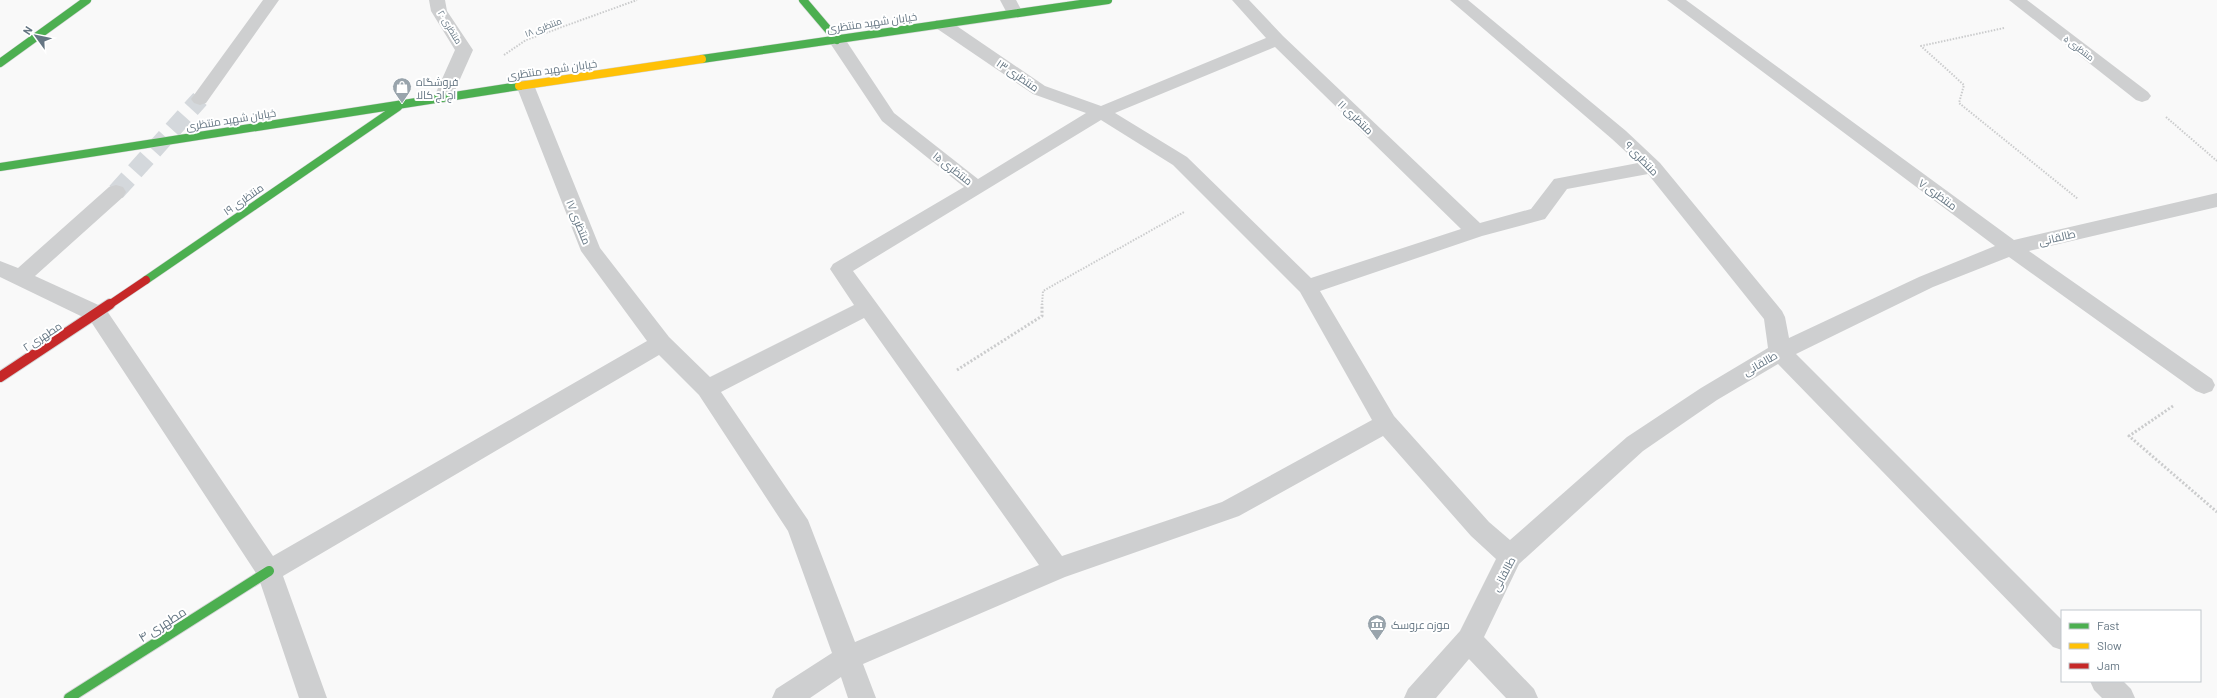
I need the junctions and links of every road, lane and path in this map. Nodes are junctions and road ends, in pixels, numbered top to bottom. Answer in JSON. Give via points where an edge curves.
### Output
{"nodes":[{"id":1,"x":88,"y":0,"type":"edge"},
{"id":2,"x":271,"y":0,"type":"edge"},
{"id":3,"x":437,"y":0,"type":"edge"},
{"id":4,"x":637,"y":0,"type":"edge"},
{"id":5,"x":803,"y":0,"type":"edge"},
{"id":6,"x":1108,"y":0,"type":"edge"},
{"id":7,"x":1240,"y":0,"type":"edge"},
{"id":8,"x":1458,"y":0,"type":"edge"},
{"id":9,"x":1675,"y":0,"type":"edge"},
{"id":10,"x":2017,"y":0,"type":"edge"},
{"id":11,"x":1011,"y":7,"type":"edge"},
{"id":12,"x":2043,"y":20,"type":"junction"},
{"id":13,"x":942,"y":24,"type":"junction"},
{"id":14,"x":837,"y":40,"type":"junction"},
{"id":15,"x":1277,"y":40,"type":"junction"},
{"id":16,"x":500,"y":57,"type":"dead end"},
{"id":17,"x":0,"y":63,"type":"edge"},
{"id":18,"x":525,"y":85,"type":"junction"},
{"id":19,"x":2142,"y":96,"type":"joint"},
{"id":20,"x":443,"y":97,"type":"junction"},
{"id":21,"x":200,"y":99,"type":"tunnel mouth"},
{"id":22,"x":402,"y":104,"type":"junction"},
{"id":23,"x":1100,"y":112,"type":"junction"},
{"id":24,"x":2217,"y":161,"type":"edge"},
{"id":25,"x":0,"y":167,"type":"edge"},
{"id":26,"x":1652,"y":167,"type":"junction"},
{"id":27,"x":977,"y":188,"type":"junction"},
{"id":28,"x":116,"y":192,"type":"tunnel mouth"},
{"id":29,"x":1214,"y":195,"type":"junction"},
{"id":30,"x":2217,"y":200,"type":"edge"},
{"id":31,"x":2110,"y":224,"type":"junction"},
{"id":32,"x":1476,"y":231,"type":"junction"},
{"id":33,"x":2011,"y":248,"type":"junction"},
{"id":34,"x":0,"y":268,"type":"edge"},
{"id":35,"x":20,"y":278,"type":"junction"},
{"id":36,"x":1307,"y":287,"type":"junction"},
{"id":37,"x":868,"y":307,"type":"junction"},
{"id":38,"x":97,"y":314,"type":"junction"},
{"id":39,"x":661,"y":343,"type":"junction"},
{"id":40,"x":1780,"y":352,"type":"junction"},
{"id":41,"x":0,"y":377,"type":"edge"},
{"id":42,"x":2204,"y":385,"type":"joint"},
{"id":43,"x":927,"y":388,"type":"junction"},
{"id":44,"x":707,"y":389,"type":"junction"},
{"id":45,"x":1386,"y":423,"type":"junction"},
{"id":46,"x":2217,"y":512,"type":"edge"},
{"id":47,"x":1510,"y":556,"type":"junction"},
{"id":48,"x":1057,"y":569,"type":"junction"},
{"id":49,"x":269,"y":572,"type":"junction"},
{"id":50,"x":2061,"y":637,"type":"edge"},
{"id":51,"x":1470,"y":640,"type":"junction"},
{"id":52,"x":847,"y":658,"type":"junction"},
{"id":53,"x":2105,"y":682,"type":"edge"},
{"id":54,"x":69,"y":698,"type":"edge"},
{"id":55,"x":313,"y":698,"type":"edge"},
{"id":56,"x":786,"y":698,"type":"edge"},
{"id":57,"x":862,"y":698,"type":"edge"},
{"id":58,"x":1418,"y":698,"type":"edge"},
{"id":59,"x":1524,"y":698,"type":"edge"},
{"id":60,"x":2121,"y":698,"type":"edge"}],
"edges":[{"from":1,"to":17,"type":"main road"},
{"from":2,"to":21,"type":"street"},
{"from":3,"to":20,"type":"street","name":"منتظری ۲۰","via":[[439,11],[464,50]]},
{"from":4,"to":16,"type":"path","name":"منتظری ۱۸","via":[[526,40]]},
{"from":5,"to":14,"type":"main road"},
{"from":6,"to":11,"type":"main road","name":"خیابان شهید منتظری"},
{"from":7,"to":15,"type":"street","name":"منتظری ۱۱"},
{"from":8,"to":26,"type":"street","name":"منتظری ۹","via":[[1619,134]]},
{"from":9,"to":33,"type":"street","name":"منتظری ۷"},
{"from":10,"to":12,"type":"street","name":"منتظری ۵"},
{"from":11,"to":13,"type":"main road","name":"خیابان شهید منتظری"},
{"from":12,"to":19,"type":"street","name":"منتظری ۵"},
{"from":12,"to":31,"type":"path","via":[[1921,46],[1964,85],[1959,103]]},
{"from":13,"to":14,"type":"main road","name":"خیابان شهید منتظری"},
{"from":13,"to":23,"type":"street","name":"منتظری ۱۳","via":[[1039,90]]},
{"from":14,"to":18,"type":"main road","name":"خیابان شهید منتظری"},
{"from":14,"to":27,"type":"street","name":"منتظری ۱۵","via":[[888,117]]},
{"from":15,"to":23,"type":"street","name":"منتظری ۱۵"},
{"from":15,"to":32,"type":"street","name":"منتظری ۱۱"},
{"from":18,"to":20,"type":"main road","name":"خیابان شهید منتظری"},
{"from":18,"to":39,"type":"street","name":"منتظری ۱۷","via":[[591,251]]},
{"from":19,"to":24,"type":"path"},
{"from":20,"to":22,"type":"main road","name":"خیابان شهید منتظری"},
{"from":22,"to":25,"type":"main road","name":"خیابان شهید منتظری"},
{"from":22,"to":38,"type":"main road","name":"منتظری ۱۹"},
{"from":23,"to":27,"type":"street","name":"منتظری ۱۵"},
{"from":23,"to":29,"type":"street","name":"منتظری ۱۳","via":[[1180,162]]},
{"from":26,"to":32,"type":"street","via":[[1561,184],[1538,214]]},
{"from":26,"to":40,"type":"street","name":"منتظری ۹","via":[[1774,317]]},
{"from":27,"to":37,"type":"street","via":[[840,269]]},
{"from":28,"to":35,"type":"street"},
{"from":29,"to":36,"type":"street","name":"منتظری ۱۳"},
{"from":29,"to":43,"type":"path","via":[[1043,291],[1042,316]]},
{"from":30,"to":31,"type":"street","name":"طالقانی"},
{"from":31,"to":33,"type":"street","name":"طالقانی"},
{"from":32,"to":36,"type":"street"},
{"from":33,"to":40,"type":"street","name":"طالقانی","via":[[1926,282]]},
{"from":33,"to":42,"type":"street","name":"منتظری ۷"},
{"from":34,"to":35,"type":"street"},
{"from":35,"to":38,"type":"street"},
{"from":36,"to":45,"type":"street","name":"منتظری ۱۳"},
{"from":37,"to":43,"type":"street"},
{"from":37,"to":44,"type":"street"},
{"from":38,"to":41,"type":"main road","name":"مطهری ۲"},
{"from":38,"to":49,"type":"street"},
{"from":39,"to":44,"type":"street","name":"منتظری ۱۷"},
{"from":39,"to":49,"type":"street"},
{"from":40,"to":47,"type":"street","name":"طالقانی","via":[[1709,394],[1635,444]]},
{"from":40,"to":50,"type":"street"},
{"from":42,"to":46,"type":"path","via":[[2129,436]]},
{"from":43,"to":48,"type":"street"},
{"from":44,"to":52,"type":"street","name":"منتظری ۱۷","via":[[798,527]]},
{"from":45,"to":47,"type":"street","name":"منتظری ۱۳","via":[[1480,529]]},
{"from":45,"to":48,"type":"street","via":[[1230,509]]},
{"from":47,"to":51,"type":"street","name":"طالقانی"},
{"from":48,"to":52,"type":"street"},
{"from":49,"to":54,"type":"main road","name":"مطهری ۴"},
{"from":49,"to":55,"type":"street"},
{"from":51,"to":58,"type":"street","name":"طالقانی"},
{"from":51,"to":59,"type":"street"},
{"from":52,"to":56,"type":"street"},
{"from":52,"to":57,"type":"street","name":"منتظری ۱۷"},
{"from":53,"to":60,"type":"street"}]}
